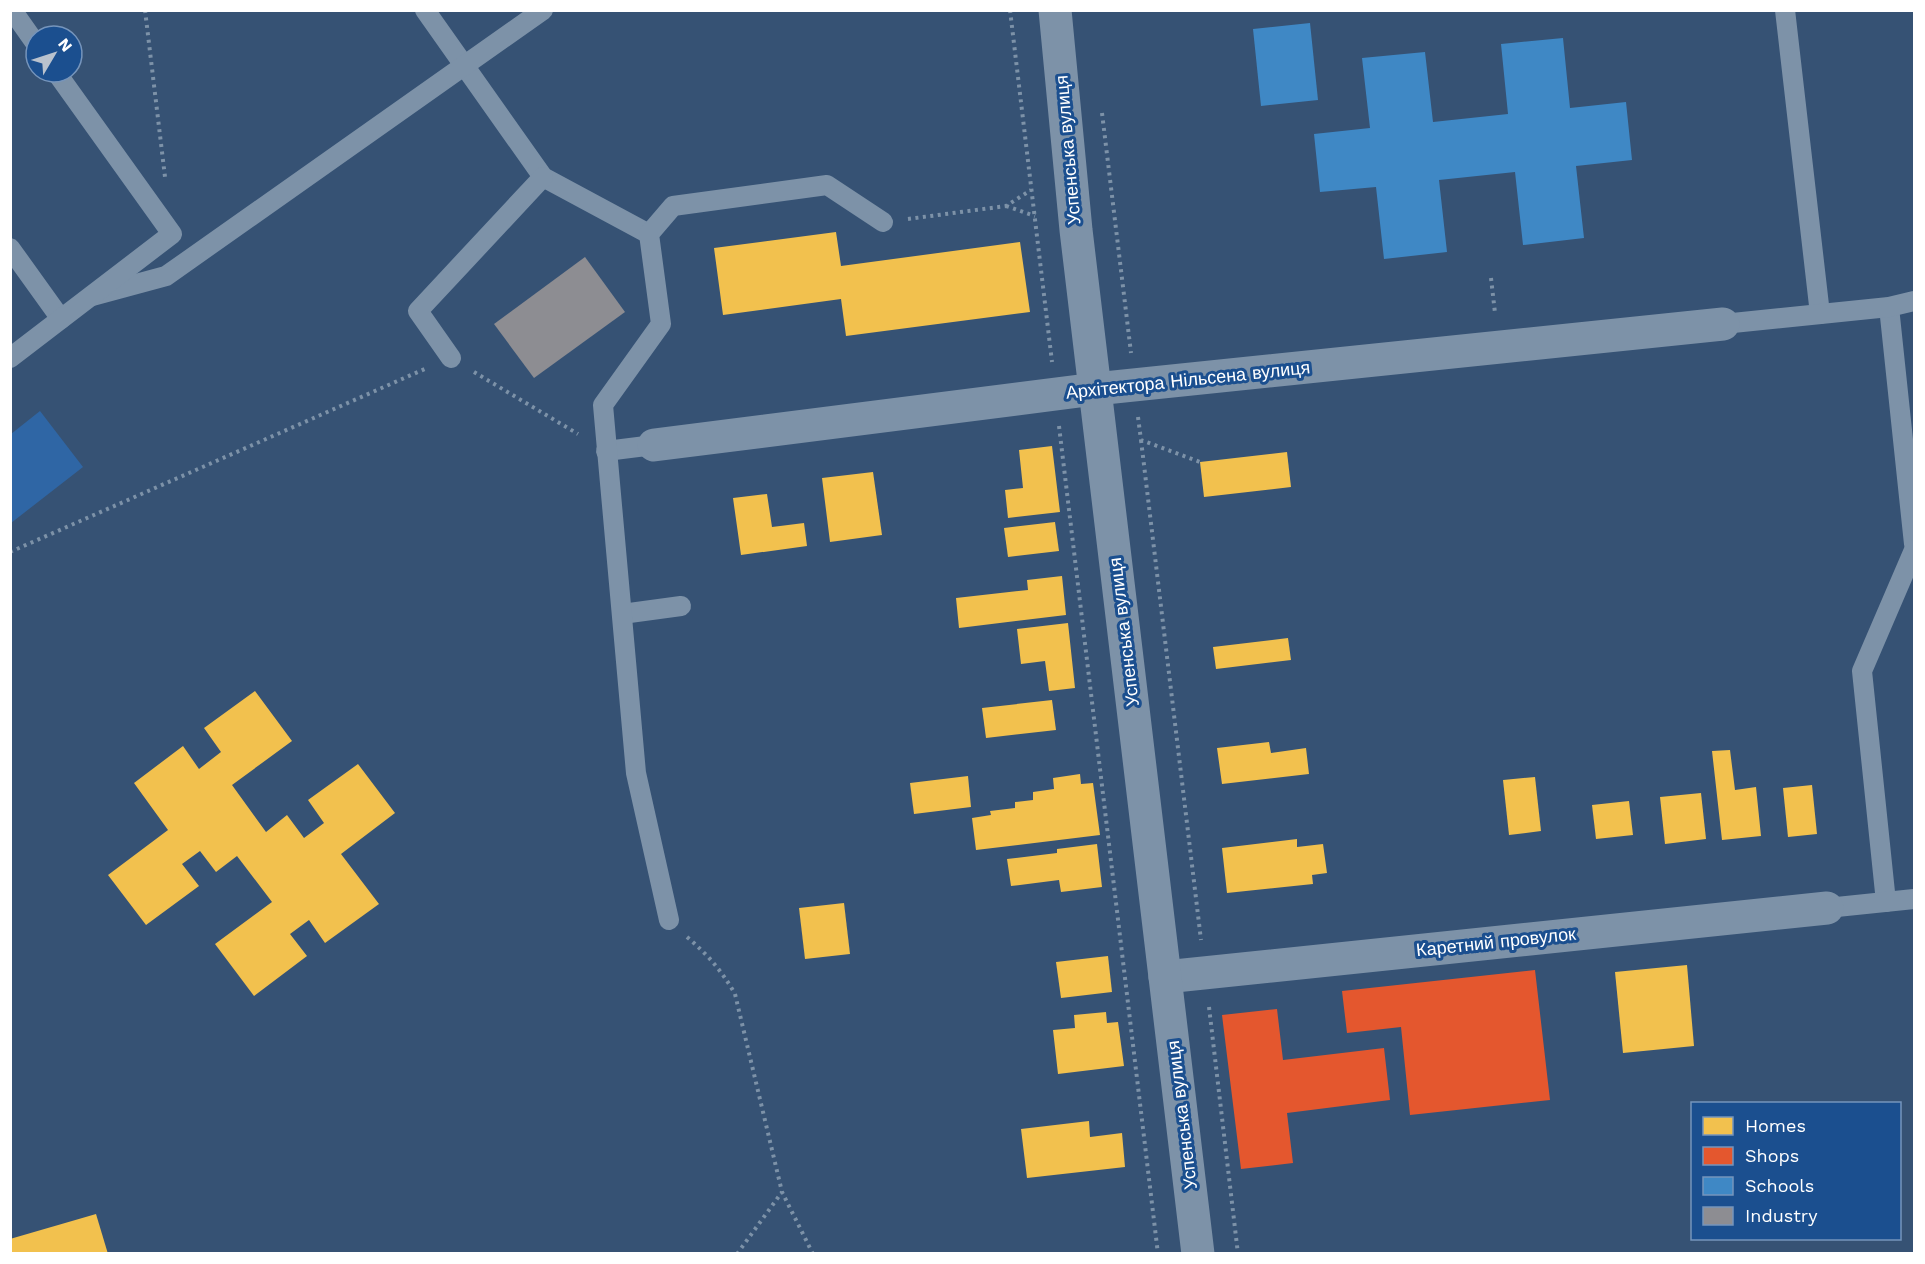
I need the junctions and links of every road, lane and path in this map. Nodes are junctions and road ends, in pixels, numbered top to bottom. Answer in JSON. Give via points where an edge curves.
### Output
{"nodes":[{"id":1,"x":12,"y":10,"type":"edge"},
{"id":2,"x":145,"y":10,"type":"edge"},
{"id":3,"x":425,"y":10,"type":"edge"},
{"id":4,"x":543,"y":10,"type":"edge"},
{"id":5,"x":1010,"y":10,"type":"edge"},
{"id":6,"x":1055,"y":10,"type":"edge"},
{"id":7,"x":1785,"y":10,"type":"edge"},
{"id":8,"x":24,"y":27,"type":"edge"},
{"id":9,"x":465,"y":66,"type":"junction"},
{"id":10,"x":65,"y":84,"type":"edge"},
{"id":11,"x":1101,"y":106,"type":"dead end"},
{"id":12,"x":543,"y":177,"type":"junction"},
{"id":13,"x":1031,"y":190,"type":"junction"},
{"id":14,"x":883,"y":222,"type":"joint"},
{"id":15,"x":172,"y":234,"type":"junction"},
{"id":16,"x":649,"y":234,"type":"junction"},
{"id":17,"x":10,"y":248,"type":"edge"},
{"id":18,"x":92,"y":296,"type":"junction"},
{"id":19,"x":1914,"y":301,"type":"edge"},
{"id":20,"x":1889,"y":307,"type":"junction"},
{"id":21,"x":1820,"y":314,"type":"junction"},
{"id":22,"x":61,"y":319,"type":"junction"},
{"id":23,"x":1723,"y":324,"type":"joint"},
{"id":24,"x":10,"y":358,"type":"edge"},
{"id":25,"x":451,"y":358,"type":"junction"},
{"id":26,"x":1134,"y":385,"type":"junction"},
{"id":27,"x":1095,"y":389,"type":"junction"},
{"id":28,"x":1055,"y":394,"type":"junction"},
{"id":29,"x":1141,"y":440,"type":"junction"},
{"id":30,"x":654,"y":445,"type":"joint"},
{"id":31,"x":606,"y":451,"type":"junction"},
{"id":32,"x":1200,"y":462,"type":"dead end"},
{"id":33,"x":1914,"y":544,"type":"edge"},
{"id":34,"x":1914,"y":550,"type":"edge"},
{"id":35,"x":10,"y":552,"type":"edge"},
{"id":36,"x":681,"y":606,"type":"dead end"},
{"id":37,"x":622,"y":614,"type":"junction"},
{"id":38,"x":1914,"y":899,"type":"edge"},
{"id":39,"x":1886,"y":902,"type":"junction"},
{"id":40,"x":1827,"y":908,"type":"joint"},
{"id":41,"x":669,"y":920,"type":"joint"},
{"id":42,"x":1205,"y":972,"type":"junction"},
{"id":43,"x":1166,"y":976,"type":"junction"},
{"id":44,"x":782,"y":1192,"type":"junction"},
{"id":45,"x":737,"y":1254,"type":"edge"},
{"id":46,"x":813,"y":1254,"type":"edge"},
{"id":47,"x":1158,"y":1254,"type":"edge"},
{"id":48,"x":1198,"y":1254,"type":"edge"},
{"id":49,"x":1238,"y":1254,"type":"edge"}],
"edges":[{"from":1,"to":8,"type":"lane"},
{"from":2,"to":15,"type":"path"},
{"from":3,"to":9,"type":"lane"},
{"from":4,"to":9,"type":"lane"},
{"from":5,"to":13,"type":"path"},
{"from":6,"to":27,"type":"street","name":"Успенська вулиця"},
{"from":7,"to":21,"type":"lane"},
{"from":9,"to":12,"type":"lane"},
{"from":9,"to":18,"type":"lane","via":[[166,276]]},
{"from":10,"to":15,"type":"lane"},
{"from":11,"to":26,"type":"path"},
{"from":12,"to":16,"type":"lane"},
{"from":12,"to":25,"type":"lane","via":[[418,311]]},
{"from":13,"to":14,"type":"path","via":[[1006,206]]},
{"from":13,"to":28,"type":"path"},
{"from":14,"to":16,"type":"lane","via":[[827,185],[673,206]]},
{"from":15,"to":18,"type":"lane"},
{"from":16,"to":31,"type":"lane","via":[[661,324],[603,405]]},
{"from":17,"to":22,"type":"lane"},
{"from":18,"to":22,"type":"lane"},
{"from":19,"to":20,"type":"lane"},
{"from":20,"to":21,"type":"lane"},
{"from":20,"to":33,"type":"lane"},
{"from":21,"to":23,"type":"lane"},
{"from":22,"to":24,"type":"lane"},
{"from":23,"to":26,"type":"street","name":"Архітектора Нільсена вулиця"},
{"from":25,"to":31,"type":"path"},
{"from":25,"to":35,"type":"path"},
{"from":26,"to":27,"type":"street","name":"Архітектора Нільсена вулиця"},
{"from":26,"to":29,"type":"path"},
{"from":27,"to":28,"type":"street","name":"Архітектора Нільсена вулиця"},
{"from":27,"to":43,"type":"street","name":"Успенська вулиця"},
{"from":28,"to":30,"type":"street","name":"Архітектора Нільсена вулиця"},
{"from":28,"to":47,"type":"path"},
{"from":29,"to":32,"type":"path"},
{"from":29,"to":42,"type":"path"},
{"from":30,"to":31,"type":"lane"},
{"from":31,"to":37,"type":"lane"},
{"from":34,"to":39,"type":"lane","via":[[1862,671]]},
{"from":36,"to":37,"type":"lane"},
{"from":37,"to":41,"type":"lane","via":[[636,773]]},
{"from":38,"to":39,"type":"lane"},
{"from":39,"to":40,"type":"lane"},
{"from":40,"to":42,"type":"street","name":"Каретний провулок"},
{"from":41,"to":44,"type":"path","via":[[711,958],[735,994]]},
{"from":42,"to":43,"type":"street","name":"Каретний провулок"},
{"from":42,"to":49,"type":"path"},
{"from":43,"to":48,"type":"street","name":"Успенська вулиця"},
{"from":44,"to":45,"type":"path"},
{"from":44,"to":46,"type":"path"}]}
